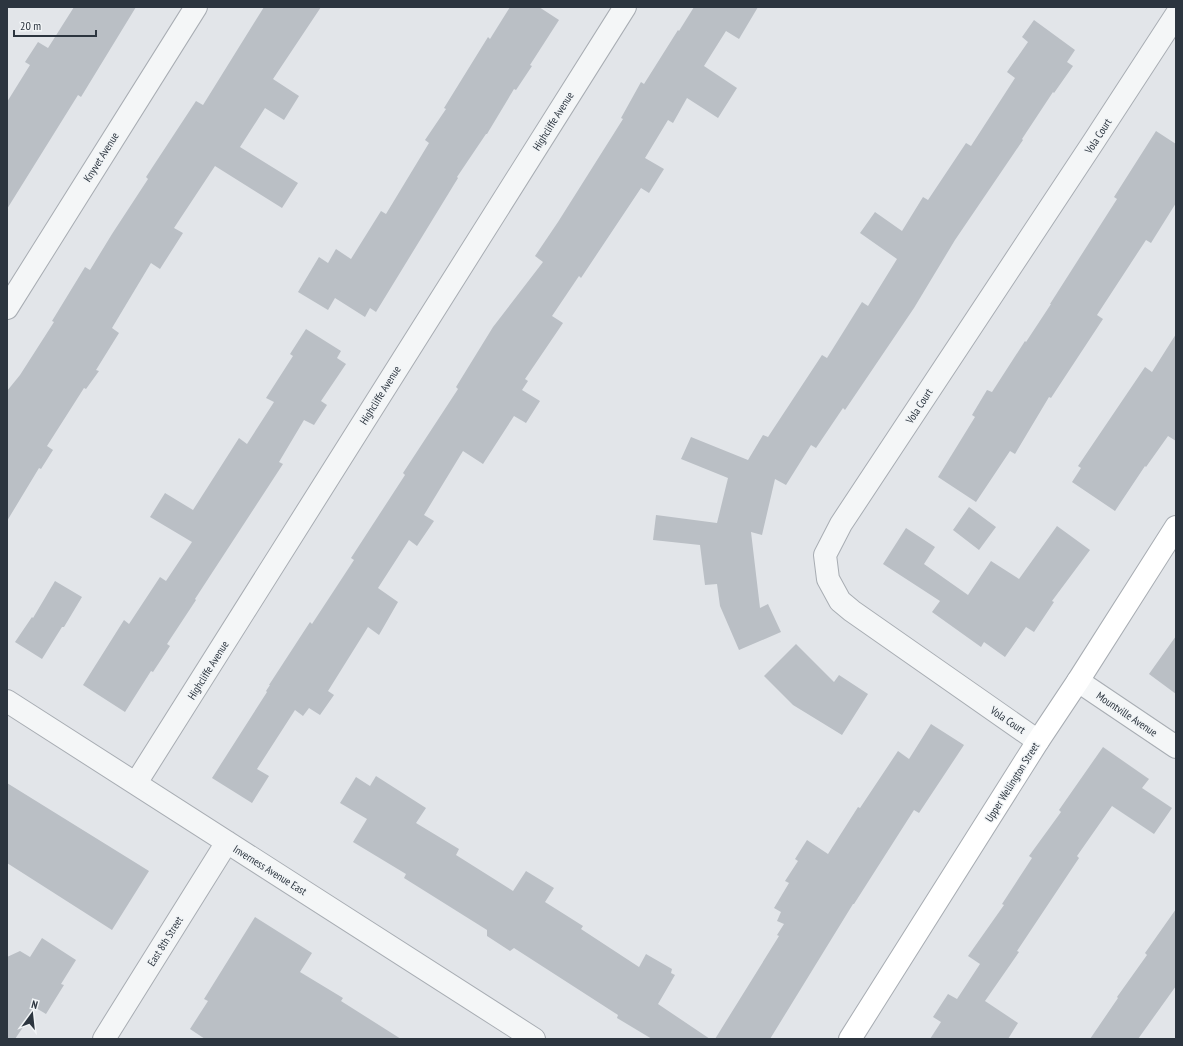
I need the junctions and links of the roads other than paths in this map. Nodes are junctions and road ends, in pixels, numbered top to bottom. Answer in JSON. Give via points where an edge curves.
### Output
{"nodes":[{"id":1,"x":196,"y":7,"type":"edge"},
{"id":2,"x":625,"y":7,"type":"edge"},
{"id":3,"x":1176,"y":14,"type":"edge"},
{"id":4,"x":7,"y":308,"type":"edge"},
{"id":5,"x":1176,"y":527,"type":"edge"},
{"id":6,"x":1078,"y":681,"type":"junction"},
{"id":7,"x":7,"y":701,"type":"edge"},
{"id":8,"x":1038,"y":741,"type":"junction"},
{"id":9,"x":1176,"y":747,"type":"edge"},
{"id":10,"x":136,"y":783,"type":"junction"},
{"id":11,"x":226,"y":842,"type":"junction"},
{"id":12,"x":104,"y":1039,"type":"edge"},
{"id":13,"x":534,"y":1039,"type":"edge"},
{"id":14,"x":850,"y":1039,"type":"edge"}],
"edges":[{"from":1,"to":4,"type":"street","name":"Knyvet Avenue"},
{"from":2,"to":10,"type":"street","name":"Highcliffe Avenue"},
{"from":3,"to":8,"type":"street","name":"Vola Court","via":[[841,524],[825,555],[828,578],[840,601]]},
{"from":5,"to":6,"type":"main road","name":"Upper Wellington Street"},
{"from":6,"to":8,"type":"main road","name":"Upper Wellington Street"},
{"from":6,"to":9,"type":"street","name":"Mountville Avenue"},
{"from":7,"to":10,"type":"street","name":"Inverness Avenue East"},
{"from":8,"to":14,"type":"main road","name":"Upper Wellington Street"},
{"from":10,"to":11,"type":"street","name":"Inverness Avenue East"},
{"from":11,"to":12,"type":"street","name":"East 8th Street"},
{"from":11,"to":13,"type":"street","name":"Inverness Avenue East"}]}
